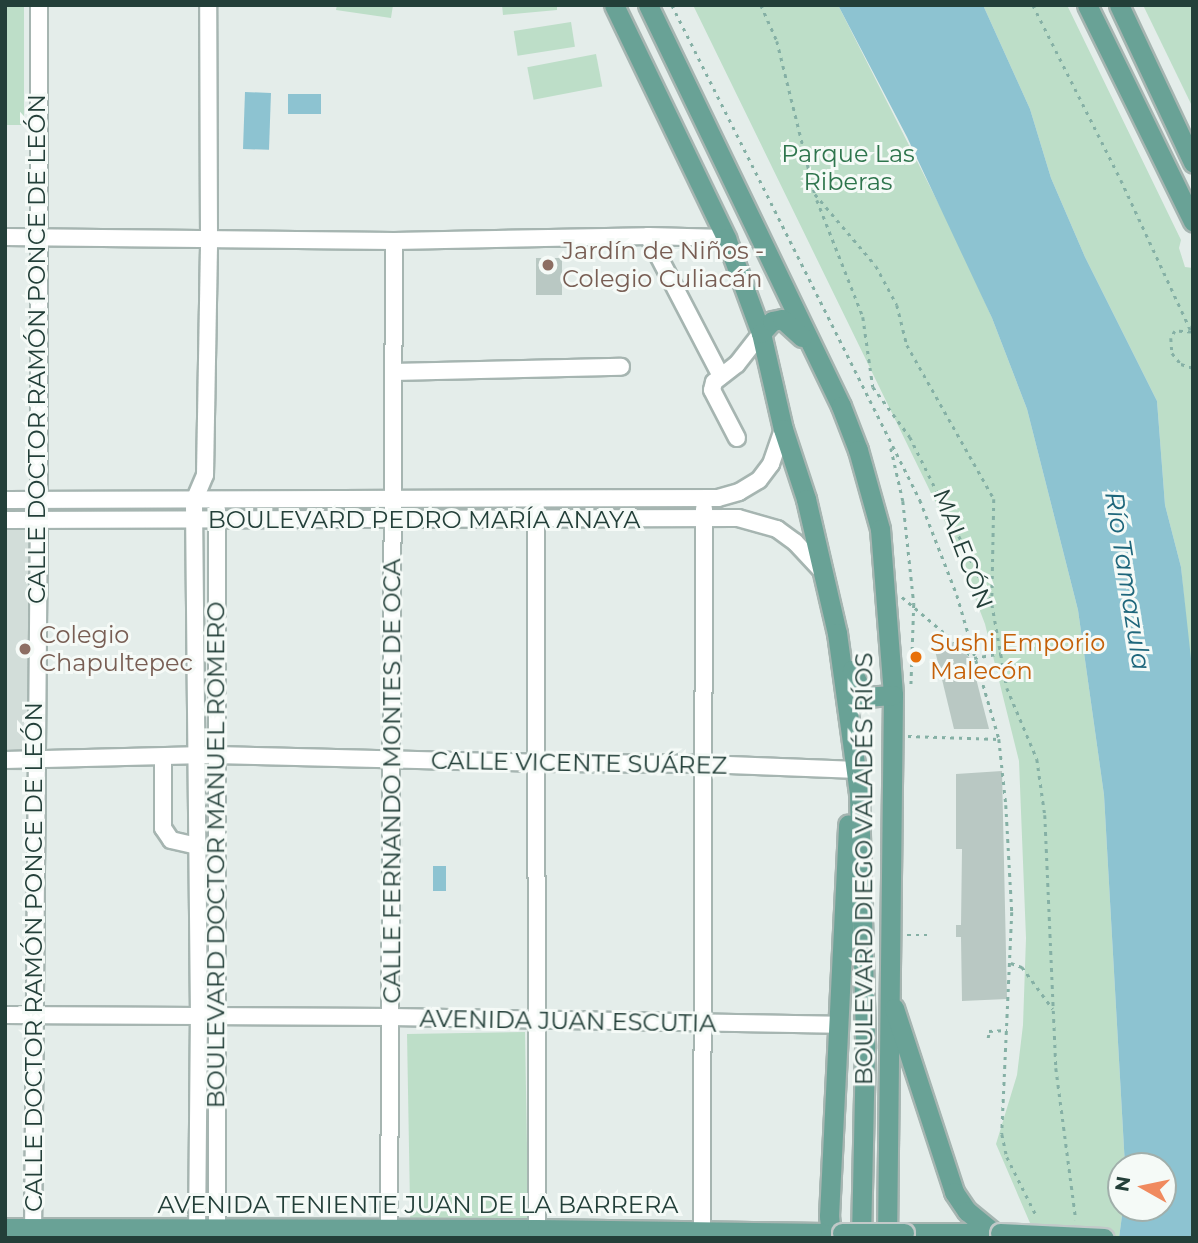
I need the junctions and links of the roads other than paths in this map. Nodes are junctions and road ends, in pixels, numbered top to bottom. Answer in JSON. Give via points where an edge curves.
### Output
{"nodes":[{"id":1,"x":208,"y":5,"type":"edge"},
{"id":2,"x":614,"y":5,"type":"edge"},
{"id":3,"x":648,"y":5,"type":"edge"},
{"id":4,"x":1087,"y":5,"type":"edge"},
{"id":5,"x":1119,"y":5,"type":"edge"},
{"id":6,"x":39,"y":6,"type":"edge"},
{"id":7,"x":1193,"y":162,"type":"edge"},
{"id":8,"x":1167,"y":167,"type":"junction"},
{"id":9,"x":1193,"y":221,"type":"edge"},
{"id":10,"x":648,"y":236,"type":"junction"},
{"id":11,"x":5,"y":237,"type":"edge"},
{"id":12,"x":36,"y":237,"type":"junction"},
{"id":13,"x":726,"y":238,"type":"junction"},
{"id":14,"x":209,"y":239,"type":"junction"},
{"id":15,"x":394,"y":241,"type":"junction"},
{"id":16,"x":761,"y":333,"type":"junction"},
{"id":17,"x":814,"y":352,"type":"junction"},
{"id":18,"x":621,"y":367,"type":"dead end"},
{"id":19,"x":393,"y":372,"type":"junction"},
{"id":20,"x":721,"y":376,"type":"junction"},
{"id":21,"x":783,"y":429,"type":"junction"},
{"id":22,"x":737,"y":438,"type":"dead end"},
{"id":23,"x":205,"y":475,"type":"junction"},
{"id":24,"x":704,"y":498,"type":"junction"},
{"id":25,"x":5,"y":499,"type":"edge"},
{"id":26,"x":39,"y":500,"type":"junction"},
{"id":27,"x":194,"y":500,"type":"junction"},
{"id":28,"x":393,"y":500,"type":"junction"},
{"id":29,"x":537,"y":500,"type":"junction"},
{"id":30,"x":216,"y":501,"type":"junction"},
{"id":31,"x":536,"y":519,"type":"junction"},
{"id":32,"x":704,"y":519,"type":"junction"},
{"id":33,"x":5,"y":520,"type":"edge"},
{"id":34,"x":39,"y":520,"type":"junction"},
{"id":35,"x":217,"y":520,"type":"junction"},
{"id":36,"x":393,"y":520,"type":"junction"},
{"id":37,"x":194,"y":521,"type":"junction"},
{"id":38,"x":823,"y":572,"type":"junction"},
{"id":39,"x":837,"y":633,"type":"junction"},
{"id":40,"x":893,"y":695,"type":"junction"},
{"id":41,"x":215,"y":755,"type":"junction"},
{"id":42,"x":195,"y":756,"type":"junction"},
{"id":43,"x":163,"y":757,"type":"junction"},
{"id":44,"x":35,"y":759,"type":"junction"},
{"id":45,"x":5,"y":760,"type":"edge"},
{"id":46,"x":393,"y":761,"type":"junction"},
{"id":47,"x":537,"y":764,"type":"junction"},
{"id":48,"x":703,"y":764,"type":"junction"},
{"id":49,"x":858,"y":770,"type":"junction"},
{"id":50,"x":859,"y":794,"type":"junction"},
{"id":51,"x":197,"y":846,"type":"junction"},
{"id":52,"x":890,"y":995,"type":"junction"},
{"id":53,"x":5,"y":1015,"type":"edge"},
{"id":54,"x":32,"y":1016,"type":"junction"},
{"id":55,"x":199,"y":1017,"type":"junction"},
{"id":56,"x":391,"y":1017,"type":"junction"},
{"id":57,"x":216,"y":1018,"type":"junction"},
{"id":58,"x":537,"y":1021,"type":"junction"},
{"id":59,"x":702,"y":1024,"type":"junction"},
{"id":60,"x":837,"y":1025,"type":"junction"},
{"id":61,"x":5,"y":1228,"type":"edge"},
{"id":62,"x":33,"y":1233,"type":"edge"},
{"id":63,"x":197,"y":1233,"type":"edge"},
{"id":64,"x":216,"y":1233,"type":"edge"},
{"id":65,"x":537,"y":1233,"type":"edge"},
{"id":66,"x":997,"y":1233,"type":"junction"},
{"id":67,"x":389,"y":1234,"type":"edge"},
{"id":68,"x":592,"y":1234,"type":"edge"},
{"id":69,"x":702,"y":1234,"type":"edge"},
{"id":70,"x":841,"y":1235,"type":"edge"},
{"id":71,"x":895,"y":1235,"type":"edge"},
{"id":72,"x":925,"y":1235,"type":"edge"},
{"id":73,"x":1104,"y":1238,"type":"edge"}],
"edges":[{"from":1,"to":14,"type":"street","name":"BOULEVARD DOCTOR MANUEL ROMERO"},
{"from":2,"to":13,"type":"main road","name":"BOULEVARD DIEGO VALADÉS RÍOS"},
{"from":3,"to":17,"type":"main road","name":"BOULEVARD DIEGO VALADÉS RÍOS"},
{"from":4,"to":8,"type":"main road"},
{"from":5,"to":7,"type":"main road"},
{"from":6,"to":12,"type":"street","name":"CALLE DOCTOR RAMÓN PONCE DE LEÓN"},
{"from":7,"to":8,"type":"street"},
{"from":8,"to":9,"type":"main road"},
{"from":10,"to":13,"type":"street"},
{"from":10,"to":15,"type":"street"},
{"from":10,"to":20,"type":"street"},
{"from":11,"to":12,"type":"street"},
{"from":12,"to":14,"type":"street"},
{"from":12,"to":26,"type":"street","name":"CALLE DOCTOR RAMÓN PONCE DE LEÓN"},
{"from":13,"to":16,"type":"main road","name":"BOULEVARD DIEGO VALADÉS RÍOS"},
{"from":14,"to":15,"type":"street"},
{"from":14,"to":23,"type":"street","name":"BOULEVARD DOCTOR MANUEL ROMERO"},
{"from":15,"to":19,"type":"street","name":"CALLE FERNANDO MONTES DE OCA"},
{"from":16,"to":17,"type":"main road","via":[[776,319],[786,320]]},
{"from":16,"to":20,"type":"street"},
{"from":16,"to":21,"type":"main road","name":"BOULEVARD DIEGO VALADÉS RÍOS"},
{"from":17,"to":40,"type":"main road","name":"BOULEVARD DIEGO VALADÉS RÍOS","via":[[841,406],[872,491],[886,585]]},
{"from":18,"to":19,"type":"street"},
{"from":19,"to":28,"type":"street","name":"CALLE FERNANDO MONTES DE OCA"},
{"from":20,"to":22,"type":"street","via":[[714,382],[713,397]]},
{"from":21,"to":24,"type":"street","name":"BOULEVARD PEDRO MARÍA ANAYA","via":[[760,480],[729,495]]},
{"from":21,"to":38,"type":"main road","name":"BOULEVARD DIEGO VALADÉS RÍOS"},
{"from":23,"to":27,"type":"street","name":"BOULEVARD DOCTOR MANUEL ROMERO"},
{"from":23,"to":30,"type":"street","name":"BOULEVARD DOCTOR MANUEL ROMERO"},
{"from":24,"to":29,"type":"street","name":"BOULEVARD PEDRO MARÍA ANAYA"},
{"from":24,"to":32,"type":"street"},
{"from":25,"to":26,"type":"street","name":"BOULEVARD PEDRO MARÍA ANAYA"},
{"from":26,"to":27,"type":"street","name":"BOULEVARD PEDRO MARÍA ANAYA"},
{"from":26,"to":34,"type":"street","name":"CALLE DOCTOR RAMÓN PONCE DE LEÓN"},
{"from":27,"to":30,"type":"street","name":"BOULEVARD PEDRO MARÍA ANAYA"},
{"from":27,"to":37,"type":"street","name":"BOULEVARD DOCTOR MANUEL ROMERO"},
{"from":28,"to":29,"type":"street","name":"BOULEVARD PEDRO MARÍA ANAYA"},
{"from":28,"to":30,"type":"street","name":"BOULEVARD PEDRO MARÍA ANAYA"},
{"from":28,"to":36,"type":"street","name":"CALLE FERNANDO MONTES DE OCA"},
{"from":29,"to":31,"type":"street"},
{"from":30,"to":35,"type":"street","name":"BOULEVARD DOCTOR MANUEL ROMERO"},
{"from":31,"to":32,"type":"street","name":"BOULEVARD PEDRO MARÍA ANAYA"},
{"from":31,"to":36,"type":"street","name":"BOULEVARD PEDRO MARÍA ANAYA"},
{"from":31,"to":47,"type":"street"},
{"from":32,"to":38,"type":"street","name":"BOULEVARD PEDRO MARÍA ANAYA","via":[[767,524],[795,542]]},
{"from":32,"to":48,"type":"street"},
{"from":33,"to":34,"type":"street","name":"BOULEVARD PEDRO MARÍA ANAYA"},
{"from":34,"to":37,"type":"street","name":"BOULEVARD PEDRO MARÍA ANAYA"},
{"from":34,"to":44,"type":"street","name":"CALLE DOCTOR RAMÓN PONCE DE LEÓN"},
{"from":35,"to":36,"type":"street","name":"BOULEVARD PEDRO MARÍA ANAYA"},
{"from":35,"to":37,"type":"street","name":"BOULEVARD PEDRO MARÍA ANAYA"},
{"from":35,"to":41,"type":"street","name":"BOULEVARD DOCTOR MANUEL ROMERO"},
{"from":36,"to":46,"type":"street","name":"CALLE FERNANDO MONTES DE OCA"},
{"from":37,"to":42,"type":"street","name":"BOULEVARD DOCTOR MANUEL ROMERO"},
{"from":38,"to":39,"type":"main road","name":"BOULEVARD DIEGO VALADÉS RÍOS"},
{"from":39,"to":40,"type":"main road","via":[[862,695]]},
{"from":39,"to":49,"type":"main road","name":"BOULEVARD DIEGO VALADÉS RÍOS"},
{"from":40,"to":52,"type":"main road","name":"BOULEVARD DIEGO VALADÉS RÍOS"},
{"from":41,"to":42,"type":"street","name":"CALLE VICENTE SUÁREZ"},
{"from":41,"to":46,"type":"street","name":"CALLE VICENTE SUÁREZ"},
{"from":41,"to":57,"type":"street","name":"BOULEVARD DOCTOR MANUEL ROMERO"},
{"from":42,"to":43,"type":"street","name":"CALLE VICENTE SUÁREZ"},
{"from":42,"to":51,"type":"street","name":"BOULEVARD DOCTOR MANUEL ROMERO"},
{"from":43,"to":44,"type":"street","name":"CALLE VICENTE SUÁREZ"},
{"from":43,"to":51,"type":"street","via":[[163,828],[171,840]]},
{"from":44,"to":45,"type":"street","name":"CALLE VICENTE SUÁREZ"},
{"from":44,"to":54,"type":"street","name":"CALLE DOCTOR RAMÓN PONCE DE LEÓN"},
{"from":46,"to":47,"type":"street","name":"CALLE VICENTE SUÁREZ"},
{"from":46,"to":56,"type":"street","name":"CALLE FERNANDO MONTES DE OCA"},
{"from":47,"to":48,"type":"street","name":"CALLE VICENTE SUÁREZ"},
{"from":47,"to":58,"type":"street"},
{"from":48,"to":49,"type":"street","name":"CALLE VICENTE SUÁREZ"},
{"from":48,"to":59,"type":"street"},
{"from":49,"to":50,"type":"main road","name":"BOULEVARD DIEGO VALADÉS RÍOS"},
{"from":50,"to":60,"type":"main road","via":[[848,825]]},
{"from":50,"to":70,"type":"main road","name":"BOULEVARD DIEGO VALADÉS RÍOS","via":[[865,1048]]},
{"from":51,"to":55,"type":"street","name":"BOULEVARD DOCTOR MANUEL ROMERO"},
{"from":52,"to":66,"type":"main road","via":[[954,1192],[967,1211]]},
{"from":52,"to":71,"type":"main road","name":"BOULEVARD DIEGO VALADÉS RÍOS","via":[[886,1156]]},
{"from":53,"to":54,"type":"street","name":"AVENIDA JUAN ESCUTIA"},
{"from":54,"to":55,"type":"street","name":"AVENIDA JUAN ESCUTIA"},
{"from":54,"to":62,"type":"street","name":"CALLE DOCTOR RAMÓN PONCE DE LEÓN"},
{"from":55,"to":57,"type":"street","name":"AVENIDA JUAN ESCUTIA"},
{"from":55,"to":63,"type":"street","name":"BOULEVARD DOCTOR MANUEL ROMERO"},
{"from":56,"to":57,"type":"street","name":"AVENIDA JUAN ESCUTIA"},
{"from":56,"to":58,"type":"street","name":"AVENIDA JUAN ESCUTIA"},
{"from":56,"to":67,"type":"street","name":"CALLE FERNANDO MONTES DE OCA"},
{"from":57,"to":64,"type":"street","name":"BOULEVARD DOCTOR MANUEL ROMERO"},
{"from":58,"to":59,"type":"street","name":"AVENIDA JUAN ESCUTIA"},
{"from":58,"to":65,"type":"street"},
{"from":59,"to":60,"type":"street","name":"AVENIDA JUAN ESCUTIA"},
{"from":59,"to":69,"type":"street"},
{"from":60,"to":70,"type":"main road"},
{"from":61,"to":62,"type":"main road","name":"AVENIDA TENIENTE JUAN DE LA BARRERA"},
{"from":62,"to":63,"type":"main road","name":"AVENIDA TENIENTE JUAN DE LA BARRERA"},
{"from":63,"to":64,"type":"main road","name":"AVENIDA TENIENTE JUAN DE LA BARRERA"},
{"from":64,"to":67,"type":"main road","name":"AVENIDA TENIENTE JUAN DE LA BARRERA"},
{"from":65,"to":67,"type":"main road","name":"AVENIDA TENIENTE JUAN DE LA BARRERA"},
{"from":65,"to":68,"type":"main road","name":"AVENIDA TENIENTE JUAN DE LA BARRERA"},
{"from":66,"to":72,"type":"main road","name":"AVENIDA TENIENTE JUAN DE LA BARRERA"},
{"from":66,"to":73,"type":"main road","name":"AVENIDA TENIENTE JUAN DE LA BARRERA","bridge":true},
{"from":68,"to":69,"type":"main road","name":"AVENIDA TENIENTE JUAN DE LA BARRERA"},
{"from":69,"to":70,"type":"main road","name":"AVENIDA TENIENTE JUAN DE LA BARRERA"},
{"from":70,"to":71,"type":"main road","name":"AVENIDA TENIENTE JUAN DE LA BARRERA","bridge":true},
{"from":71,"to":72,"type":"main road","name":"AVENIDA TENIENTE JUAN DE LA BARRERA"}]}
